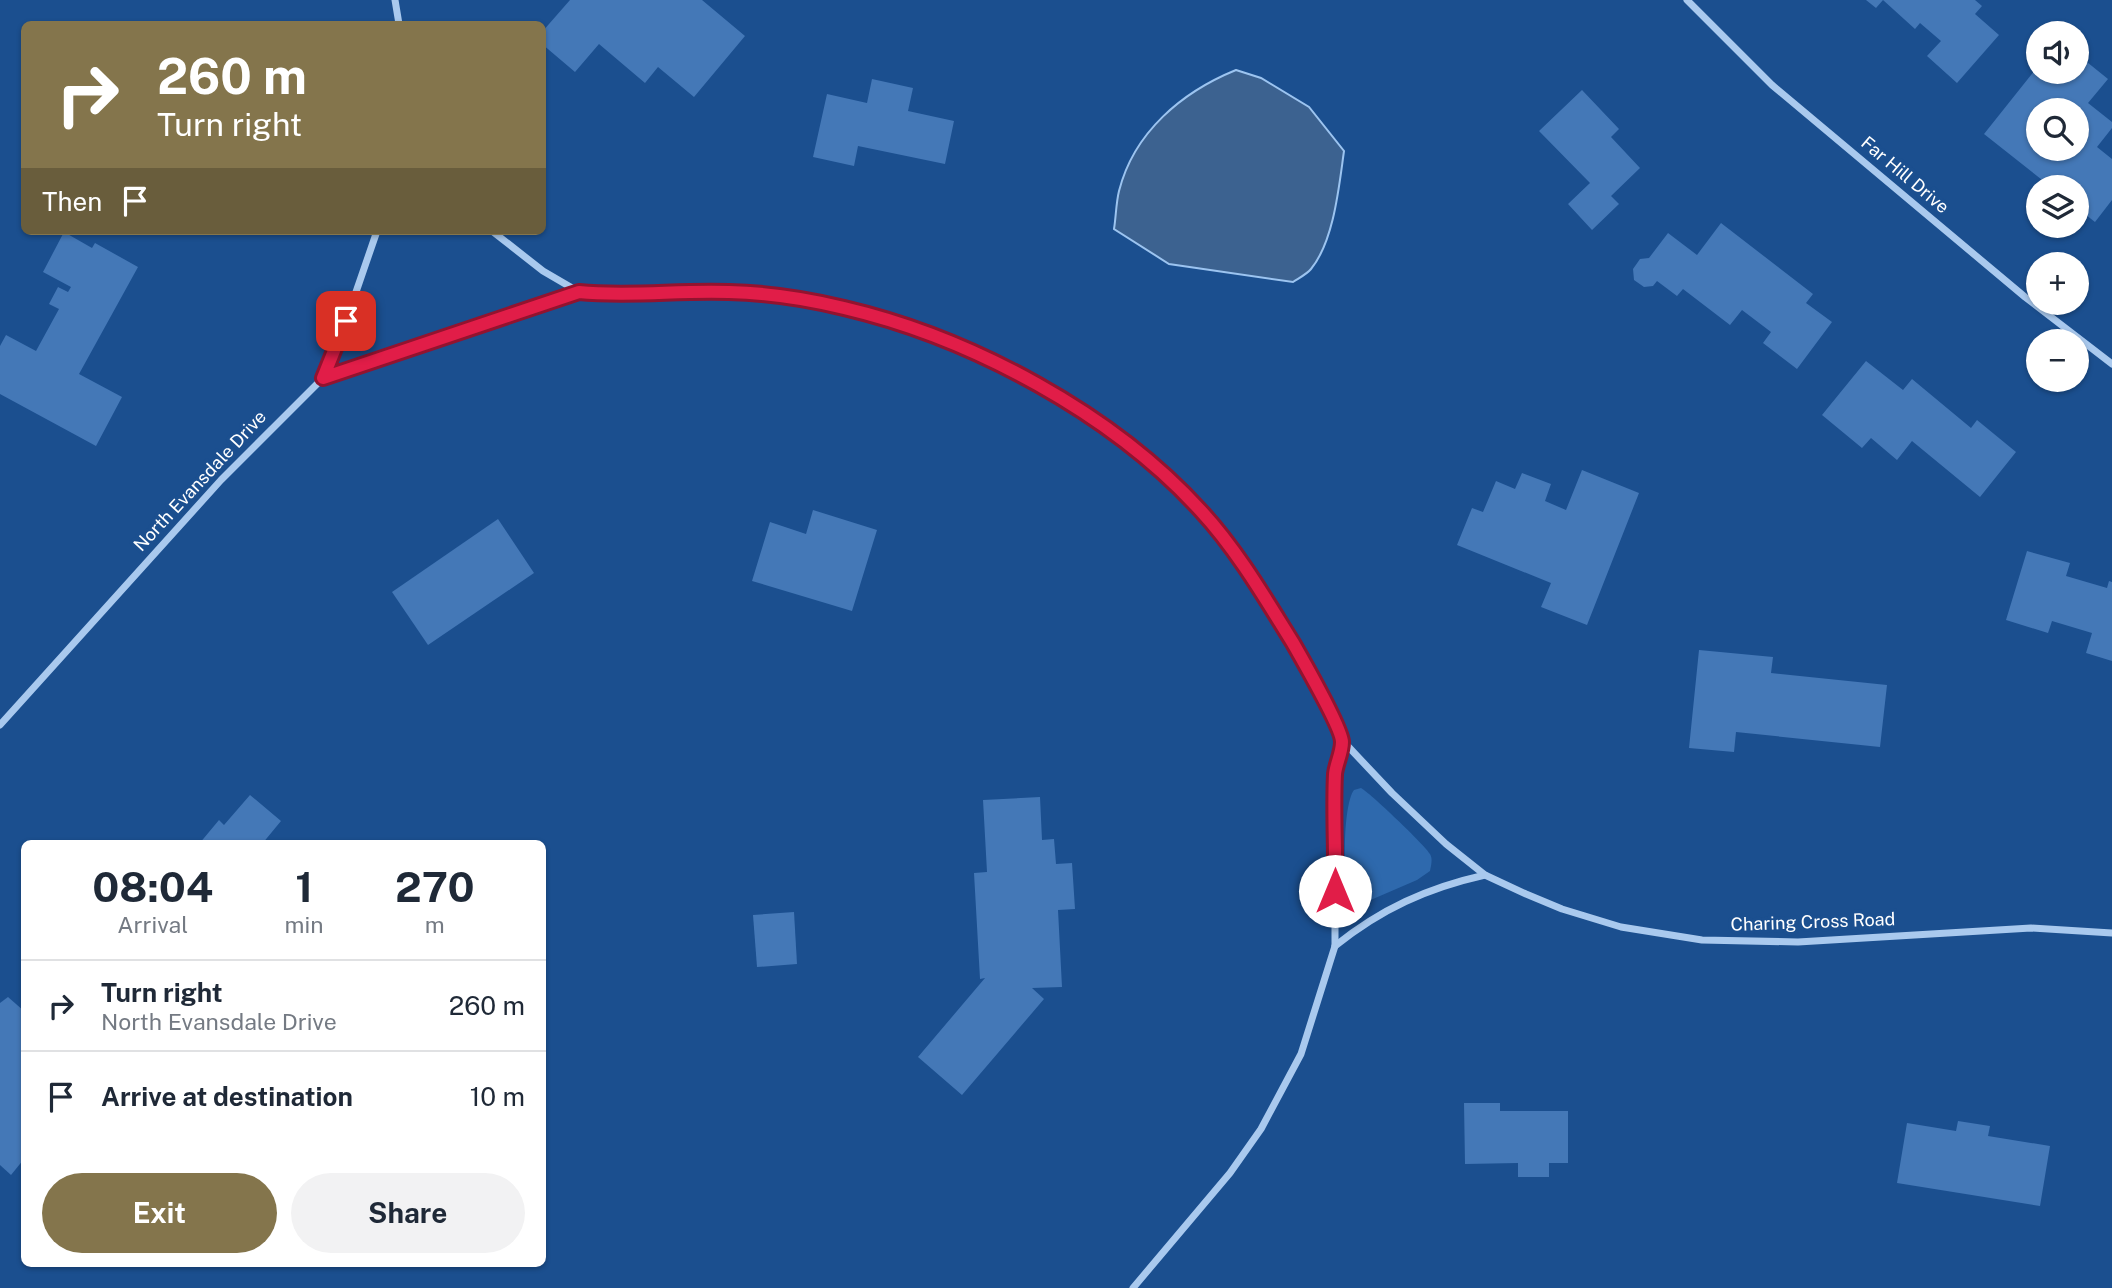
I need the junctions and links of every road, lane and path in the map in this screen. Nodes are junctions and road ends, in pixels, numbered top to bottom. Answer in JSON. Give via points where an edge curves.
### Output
{"nodes":[{"id":1,"x":395,"y":0,"type":"edge"},
{"id":2,"x":1687,"y":0,"type":"edge"},
{"id":3,"x":398,"y":21,"type":"edge"},
{"id":4,"x":376,"y":235,"type":"edge"},
{"id":5,"x":497,"y":235,"type":"edge"},
{"id":6,"x":579,"y":292,"type":"junction"},
{"id":7,"x":2112,"y":364,"type":"edge"},
{"id":8,"x":323,"y":378,"type":"junction"},
{"id":9,"x":0,"y":725,"type":"edge"},
{"id":10,"x":1342,"y":740,"type":"junction"},
{"id":11,"x":1485,"y":875,"type":"junction"},
{"id":12,"x":2112,"y":933,"type":"edge"},
{"id":13,"x":1335,"y":946,"type":"junction"},
{"id":14,"x":1133,"y":1288,"type":"edge"}],
"edges":[{"from":1,"to":3,"type":"street"},
{"from":2,"to":7,"type":"street","name":"Far Hill Drive","via":[[1772,85]]},
{"from":4,"to":8,"type":"street","name":"North Evansdale Drive"},
{"from":5,"to":6,"type":"street","name":"Charing Cross Road"},
{"from":6,"to":8,"type":"street","name":"Charing Cross Road"},
{"from":6,"to":10,"type":"street","name":"Charing Cross Road","via":[[728,292],[844,308],[947,343],[1069,403],[1160,468],[1203,512],[1239,559],[1310,671]]},
{"from":8,"to":9,"type":"street","name":"North Evansdale Drive","via":[[221,480]]},
{"from":10,"to":11,"type":"street","name":"Charing Cross Road","via":[[1401,802]]},
{"from":10,"to":13,"type":"street","via":[[1335,772]]},
{"from":11,"to":12,"type":"street","name":"Charing Cross Road","via":[[1591,919],[1702,940],[1798,942],[2031,928]]},
{"from":11,"to":13,"type":"street","via":[[1443,885],[1404,902],[1364,923]]},
{"from":13,"to":14,"type":"street","via":[[1301,1054],[1261,1129],[1194,1218]]}]}
